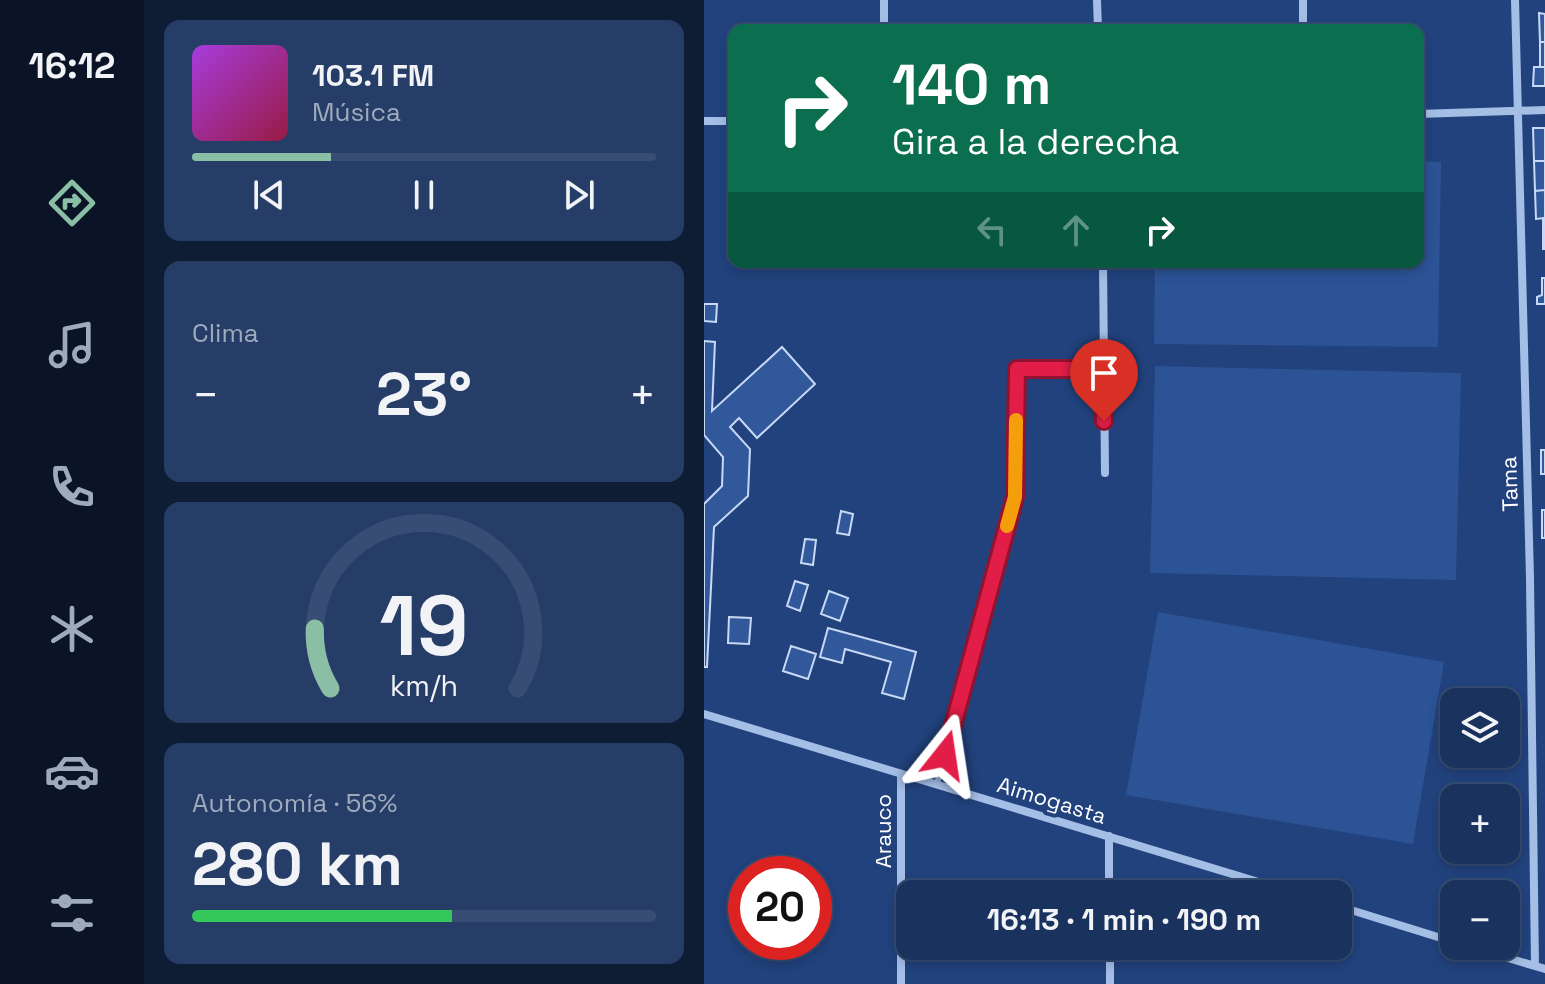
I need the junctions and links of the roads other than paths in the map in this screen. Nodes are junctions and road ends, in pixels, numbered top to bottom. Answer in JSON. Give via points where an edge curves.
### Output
{"nodes":[{"id":1,"x":884,"y":0,"type":"edge"},
{"id":2,"x":1097,"y":0,"type":"edge"},
{"id":3,"x":1303,"y":0,"type":"edge"},
{"id":4,"x":1515,"y":0,"type":"edge"},
{"id":5,"x":884,"y":24,"type":"edge"},
{"id":6,"x":1098,"y":24,"type":"edge"},
{"id":7,"x":1303,"y":24,"type":"edge"},
{"id":8,"x":1545,"y":110,"type":"edge"},
{"id":9,"x":1517,"y":111,"type":"junction"},
{"id":10,"x":1424,"y":114,"type":"edge"},
{"id":11,"x":704,"y":121,"type":"edge"},
{"id":12,"x":728,"y":121,"type":"edge"},
{"id":13,"x":1103,"y":268,"type":"edge"},
{"id":14,"x":1104,"y":369,"type":"junction"},
{"id":15,"x":1105,"y":473,"type":"dead end"},
{"id":16,"x":704,"y":714,"type":"edge"},
{"id":17,"x":901,"y":775,"type":"junction"},
{"id":18,"x":937,"y":784,"type":"junction"},
{"id":19,"x":1109,"y":836,"type":"junction"},
{"id":20,"x":1109,"y":880,"type":"edge"},
{"id":21,"x":1252,"y":880,"type":"edge"},
{"id":22,"x":1352,"y":910,"type":"edge"},
{"id":23,"x":1440,"y":938,"type":"edge"},
{"id":24,"x":1110,"y":960,"type":"edge"},
{"id":25,"x":1514,"y":960,"type":"edge"},
{"id":26,"x":1540,"y":968,"type":"edge"},
{"id":27,"x":901,"y":984,"type":"edge"},
{"id":28,"x":1110,"y":984,"type":"edge"}],
"edges":[{"from":1,"to":5,"type":"street"},
{"from":2,"to":6,"type":"street"},
{"from":3,"to":7,"type":"street"},
{"from":4,"to":9,"type":"street","name":"Tama"},
{"from":8,"to":9,"type":"street"},
{"from":9,"to":10,"type":"street"},
{"from":9,"to":26,"type":"street","name":"Tama"},
{"from":11,"to":12,"type":"street"},
{"from":13,"to":14,"type":"street"},
{"from":14,"to":15,"type":"street"},
{"from":14,"to":18,"type":"lane","via":[[1017,369],[1015,497]]},
{"from":16,"to":17,"type":"street","name":"Aimogasta"},
{"from":17,"to":18,"type":"street","name":"Aimogasta"},
{"from":17,"to":27,"type":"street","name":"Arauco"},
{"from":18,"to":19,"type":"street","name":"Aimogasta"},
{"from":19,"to":20,"type":"street"},
{"from":19,"to":21,"type":"street","name":"Aimogasta"},
{"from":22,"to":23,"type":"street"},
{"from":24,"to":28,"type":"street"},
{"from":25,"to":26,"type":"street"}]}
